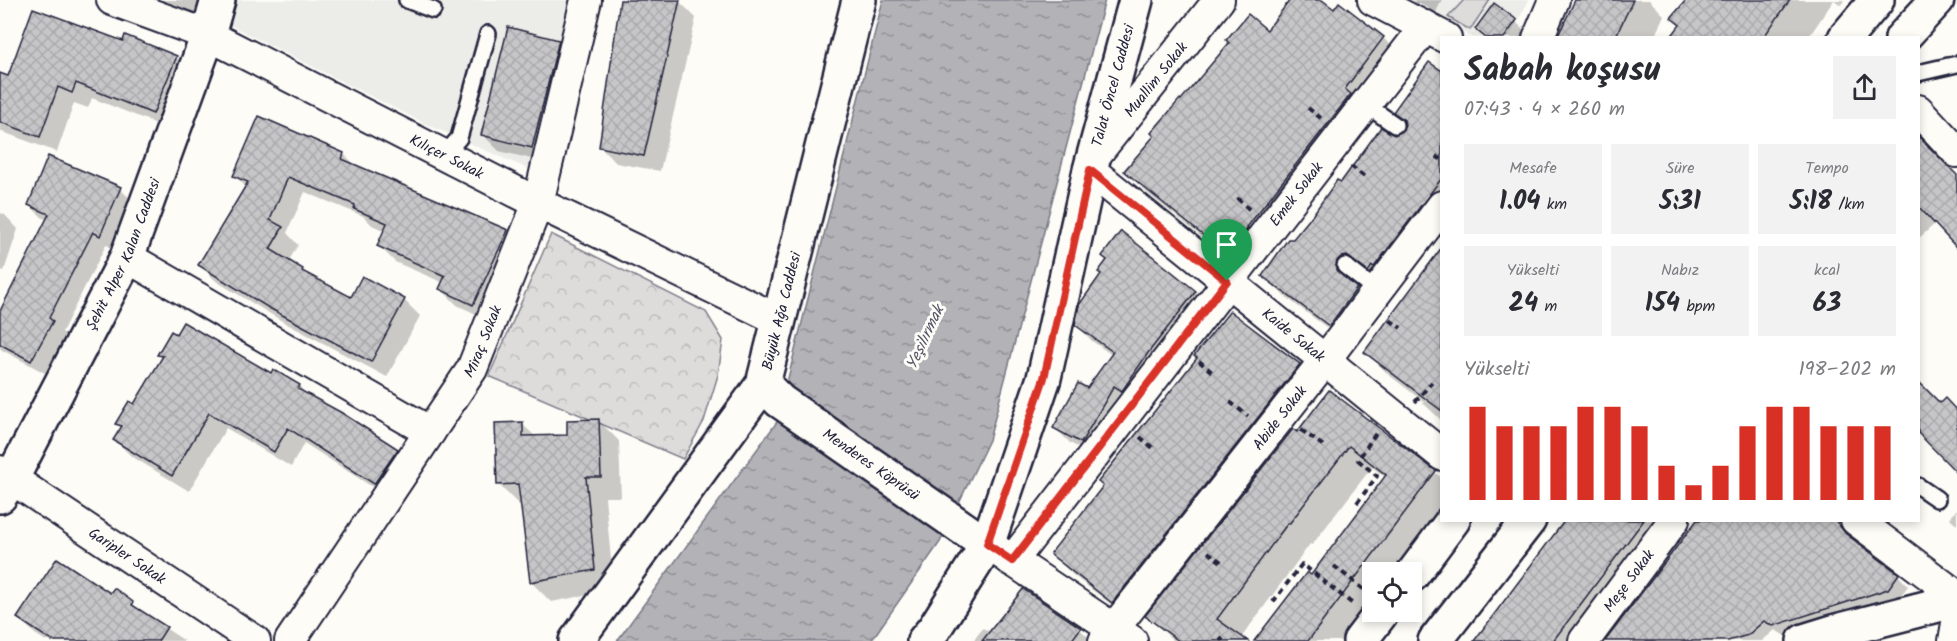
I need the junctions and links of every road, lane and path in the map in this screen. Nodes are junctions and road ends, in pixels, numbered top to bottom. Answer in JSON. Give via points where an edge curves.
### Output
{"nodes":[{"id":1,"x":112,"y":0,"type":"edge"},
{"id":2,"x":218,"y":0,"type":"edge"},
{"id":3,"x":407,"y":0,"type":"edge"},
{"id":4,"x":586,"y":0,"type":"edge"},
{"id":5,"x":859,"y":0,"type":"edge"},
{"id":6,"x":1136,"y":0,"type":"edge"},
{"id":7,"x":1219,"y":0,"type":"edge"},
{"id":8,"x":1373,"y":0,"type":"edge"},
{"id":9,"x":1554,"y":0,"type":"edge"},
{"id":10,"x":1877,"y":0,"type":"edge"},
{"id":11,"x":1936,"y":0,"type":"edge"},
{"id":12,"x":433,"y":10,"type":"dead end"},
{"id":13,"x":1436,"y":32,"type":"edge"},
{"id":14,"x":488,"y":34,"type":"dead end"},
{"id":15,"x":208,"y":35,"type":"junction"},
{"id":16,"x":1539,"y":36,"type":"edge"},
{"id":17,"x":1847,"y":36,"type":"edge"},
{"id":18,"x":1904,"y":36,"type":"edge"},
{"id":19,"x":1957,"y":64,"type":"edge"},
{"id":20,"x":1920,"y":73,"type":"edge"},
{"id":21,"x":1365,"y":104,"type":"junction"},
{"id":22,"x":1920,"y":112,"type":"edge"},
{"id":23,"x":1395,"y":125,"type":"dead end"},
{"id":24,"x":1957,"y":152,"type":"edge"},
{"id":25,"x":444,"y":155,"type":"junction"},
{"id":26,"x":1436,"y":156,"type":"dead end"},
{"id":27,"x":1440,"y":159,"type":"edge"},
{"id":28,"x":1091,"y":165,"type":"junction"},
{"id":29,"x":538,"y":203,"type":"junction"},
{"id":30,"x":1440,"y":209,"type":"edge"},
{"id":31,"x":128,"y":257,"type":"junction"},
{"id":32,"x":1345,"y":266,"type":"dead end"},
{"id":33,"x":1227,"y":281,"type":"junction"},
{"id":34,"x":1377,"y":291,"type":"junction"},
{"id":35,"x":779,"y":320,"type":"junction"},
{"id":36,"x":1325,"y":360,"type":"junction"},
{"id":37,"x":772,"y":392,"type":"junction"},
{"id":38,"x":1390,"y":413,"type":"junction"},
{"id":39,"x":430,"y":432,"type":"junction"},
{"id":40,"x":1440,"y":453,"type":"edge"},
{"id":41,"x":4,"y":482,"type":"edge"},
{"id":42,"x":1920,"y":487,"type":"edge"},
{"id":43,"x":1937,"y":499,"type":"dead end"},
{"id":44,"x":1357,"y":503,"type":"dead end"},
{"id":45,"x":1451,"y":522,"type":"edge"},
{"id":46,"x":1527,"y":522,"type":"edge"},
{"id":47,"x":1673,"y":522,"type":"edge"},
{"id":48,"x":1859,"y":522,"type":"edge"},
{"id":49,"x":987,"y":544,"type":"junction"},
{"id":50,"x":1421,"y":562,"type":"edge"},
{"id":51,"x":1334,"y":566,"type":"dead end"},
{"id":52,"x":1957,"y":598,"type":"edge"},
{"id":53,"x":1273,"y":602,"type":"dead end"},
{"id":54,"x":1362,"y":603,"type":"edge"},
{"id":55,"x":1362,"y":610,"type":"edge"},
{"id":56,"x":1957,"y":623,"type":"edge"},
{"id":57,"x":1117,"y":637,"type":"edge"},
{"id":58,"x":1821,"y":638,"type":"edge"},
{"id":59,"x":255,"y":641,"type":"edge"},
{"id":60,"x":290,"y":641,"type":"edge"},
{"id":61,"x":576,"y":641,"type":"edge"},
{"id":62,"x":924,"y":641,"type":"edge"},
{"id":63,"x":1435,"y":641,"type":"edge"},
{"id":64,"x":1584,"y":641,"type":"edge"},
{"id":65,"x":1954,"y":641,"type":"edge"}],
"edges":[{"from":1,"to":15,"type":"street","name":"Kılıçer Sokak"},
{"from":2,"to":15,"type":"street","name":"Şehit Alper Kalan Caddesi"},
{"from":3,"to":12,"type":"lane"},
{"from":4,"to":29,"type":"street","name":"Miraç Sokak"},
{"from":5,"to":35,"type":"street","name":"Büyük Ağa Caddesi"},
{"from":6,"to":28,"type":"street","name":"Talat Öncel Caddesi"},
{"from":7,"to":28,"type":"street","name":"Muallim Sokak"},
{"from":8,"to":13,"type":"street"},
{"from":9,"to":16,"type":"street"},
{"from":10,"to":17,"type":"street"},
{"from":11,"to":18,"type":"street"},
{"from":13,"to":21,"type":"street","name":"Emek Sokak"},
{"from":14,"to":25,"type":"lane","via":[[459,138]]},
{"from":15,"to":25,"type":"street","name":"Kılıçer Sokak"},
{"from":15,"to":31,"type":"street","name":"Şehit Alper Kalan Caddesi"},
{"from":19,"to":20,"type":"lane"},
{"from":21,"to":23,"type":"lane"},
{"from":21,"to":33,"type":"street","name":"Emek Sokak"},
{"from":22,"to":24,"type":"street"},
{"from":25,"to":29,"type":"street","name":"Kılıçer Sokak"},
{"from":26,"to":27,"type":"path"},
{"from":28,"to":33,"type":"street","name":"Kaide Sokak"},
{"from":28,"to":49,"type":"street","name":"Talat Öncel Caddesi","via":[[1044,378]]},
{"from":29,"to":35,"type":"street","name":"Kılıçer Sokak"},
{"from":29,"to":39,"type":"street","name":"Miraç Sokak","via":[[472,369]]},
{"from":30,"to":34,"type":"street","name":"Abide Sokak"},
{"from":31,"to":39,"type":"street"},
{"from":31,"to":41,"type":"street","name":"Şehit Alper Kalan Caddesi"},
{"from":32,"to":34,"type":"lane"},
{"from":33,"to":36,"type":"street","name":"Kaide Sokak"},
{"from":33,"to":49,"type":"street","name":"Emek Sokak"},
{"from":34,"to":36,"type":"street","name":"Abide Sokak"},
{"from":35,"to":37,"type":"street","name":"Büyük Ağa Caddesi"},
{"from":36,"to":38,"type":"street","name":"Kaide Sokak"},
{"from":36,"to":57,"type":"street","name":"Abide Sokak"},
{"from":37,"to":49,"type":"street","name":"Menderes Köprüsü"},
{"from":37,"to":61,"type":"street","name":"Büyük Ağa Caddesi"},
{"from":38,"to":40,"type":"street","name":"Kaide Sokak"},
{"from":38,"to":44,"type":"path","via":[[1358,460],[1377,476]]},
{"from":39,"to":60,"type":"street","name":"Miraç Sokak"},
{"from":41,"to":59,"type":"street","name":"Garipler Sokak"},
{"from":42,"to":43,"type":"lane"},
{"from":45,"to":50,"type":"street"},
{"from":46,"to":63,"type":"street"},
{"from":47,"to":64,"type":"street","name":"Meşe Sokak"},
{"from":48,"to":52,"type":"street"},
{"from":49,"to":57,"type":"street"},
{"from":49,"to":62,"type":"street","name":"Talat Öncel Caddesi"},
{"from":51,"to":54,"type":"path"},
{"from":52,"to":58,"type":"street"},
{"from":53,"to":55,"type":"path","via":[[1302,564]]},
{"from":56,"to":65,"type":"street"}]}
